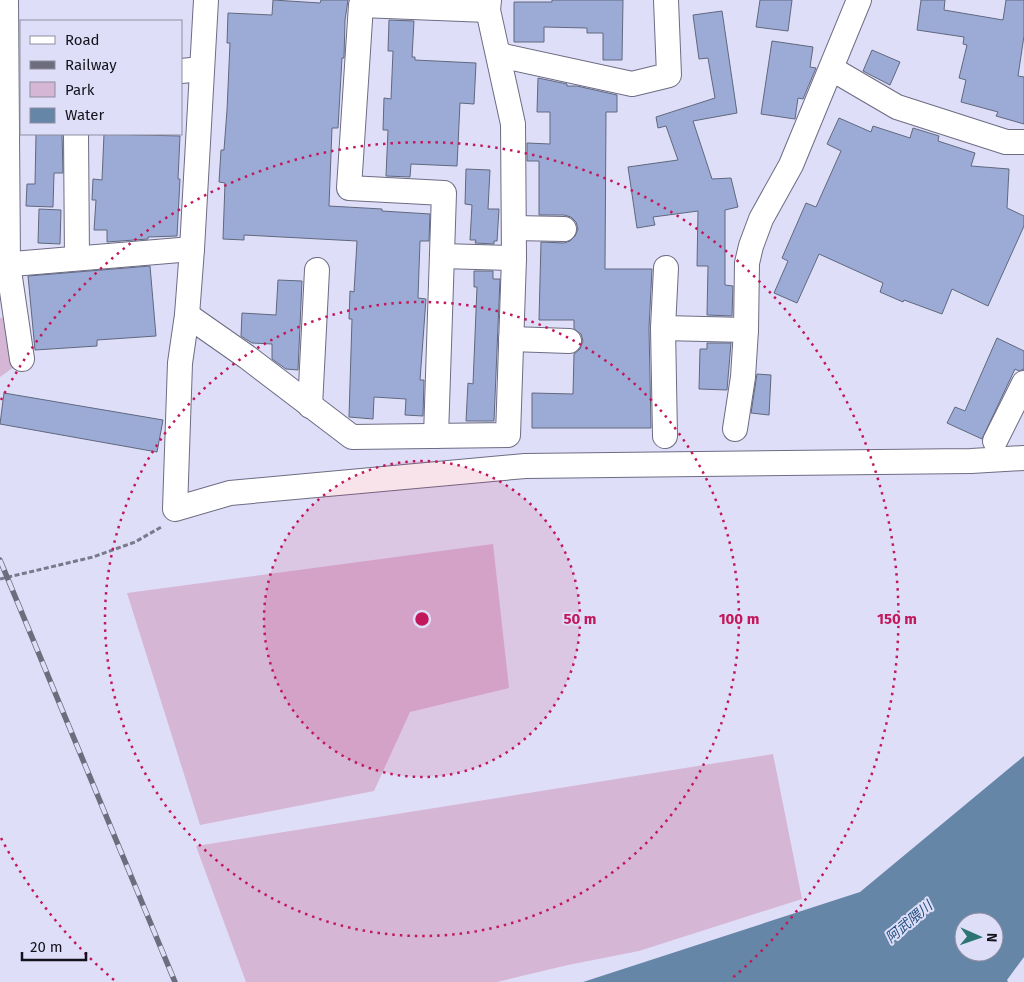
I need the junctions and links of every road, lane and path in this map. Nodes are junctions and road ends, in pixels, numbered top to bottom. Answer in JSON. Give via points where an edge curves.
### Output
{"nodes":[{"id":1,"x":6,"y":0,"type":"edge"},
{"id":2,"x":206,"y":0,"type":"edge"},
{"id":3,"x":666,"y":0,"type":"edge"},
{"id":4,"x":859,"y":0,"type":"edge"},
{"id":5,"x":489,"y":5,"type":"edge"},
{"id":6,"x":499,"y":55,"type":"junction"},
{"id":7,"x":832,"y":69,"type":"junction"},
{"id":8,"x":192,"y":70,"type":"edge"},
{"id":9,"x":9,"y":77,"type":"edge"},
{"id":10,"x":76,"y":135,"type":"edge"},
{"id":11,"x":1024,"y":142,"type":"edge"},
{"id":12,"x":514,"y":228,"type":"junction"},
{"id":13,"x":564,"y":229,"type":"dead end"},
{"id":14,"x":192,"y":249,"type":"junction"},
{"id":15,"x":442,"y":256,"type":"junction"},
{"id":16,"x":77,"y":258,"type":"junction"},
{"id":17,"x":514,"y":258,"type":"junction"},
{"id":18,"x":4,"y":264,"type":"edge"},
{"id":19,"x":666,"y":268,"type":"dead end"},
{"id":20,"x":317,"y":270,"type":"dead end"},
{"id":21,"x":187,"y":315,"type":"junction"},
{"id":22,"x":663,"y":328,"type":"junction"},
{"id":23,"x":746,"y":330,"type":"junction"},
{"id":24,"x":511,"y":339,"type":"junction"},
{"id":25,"x":569,"y":341,"type":"dead end"},
{"id":26,"x":22,"y":359,"type":"dead end"},
{"id":27,"x":1024,"y":383,"type":"edge"},
{"id":28,"x":310,"y":406,"type":"junction"},
{"id":29,"x":735,"y":429,"type":"dead end"},
{"id":30,"x":436,"y":436,"type":"junction"},
{"id":31,"x":665,"y":436,"type":"dead end"},
{"id":32,"x":995,"y":441,"type":"dead end"},
{"id":33,"x":1024,"y":458,"type":"edge"},
{"id":34,"x":175,"y":509,"type":"junction"},
{"id":35,"x":0,"y":579,"type":"edge"}],
"edges":[{"from":1,"to":9,"type":"street"},
{"from":2,"to":8,"type":"street"},
{"from":3,"to":6,"type":"street","via":[[670,75],[632,84]]},
{"from":4,"to":7,"type":"street"},
{"from":5,"to":6,"type":"street"},
{"from":5,"to":15,"type":"street","via":[[361,5],[349,188],[444,193]]},
{"from":6,"to":12,"type":"street","via":[[513,124]]},
{"from":7,"to":11,"type":"street","via":[[897,107],[1006,142]]},
{"from":7,"to":23,"type":"street","via":[[791,165],[761,219],[751,246],[747,263]]},
{"from":8,"to":14,"type":"street"},
{"from":9,"to":18,"type":"street"},
{"from":10,"to":16,"type":"street"},
{"from":12,"to":13,"type":"street"},
{"from":12,"to":17,"type":"street"},
{"from":14,"to":16,"type":"street"},
{"from":14,"to":21,"type":"street"},
{"from":15,"to":17,"type":"street"},
{"from":15,"to":30,"type":"street"},
{"from":16,"to":18,"type":"street"},
{"from":17,"to":24,"type":"street"},
{"from":18,"to":26,"type":"street"},
{"from":19,"to":22,"type":"street"},
{"from":20,"to":28,"type":"street"},
{"from":21,"to":28,"type":"street"},
{"from":21,"to":34,"type":"street","via":[[180,363]]},
{"from":22,"to":23,"type":"street"},
{"from":22,"to":31,"type":"street"},
{"from":23,"to":29,"type":"street"},
{"from":24,"to":25,"type":"street"},
{"from":24,"to":30,"type":"street","via":[[508,435]]},
{"from":27,"to":32,"type":"street"},
{"from":28,"to":30,"type":"street","via":[[352,437]]},
{"from":33,"to":34,"type":"street","via":[[525,466],[230,493]]},
{"from":34,"to":35,"type":"path","via":[[166,524],[135,542],[94,557]]}]}
